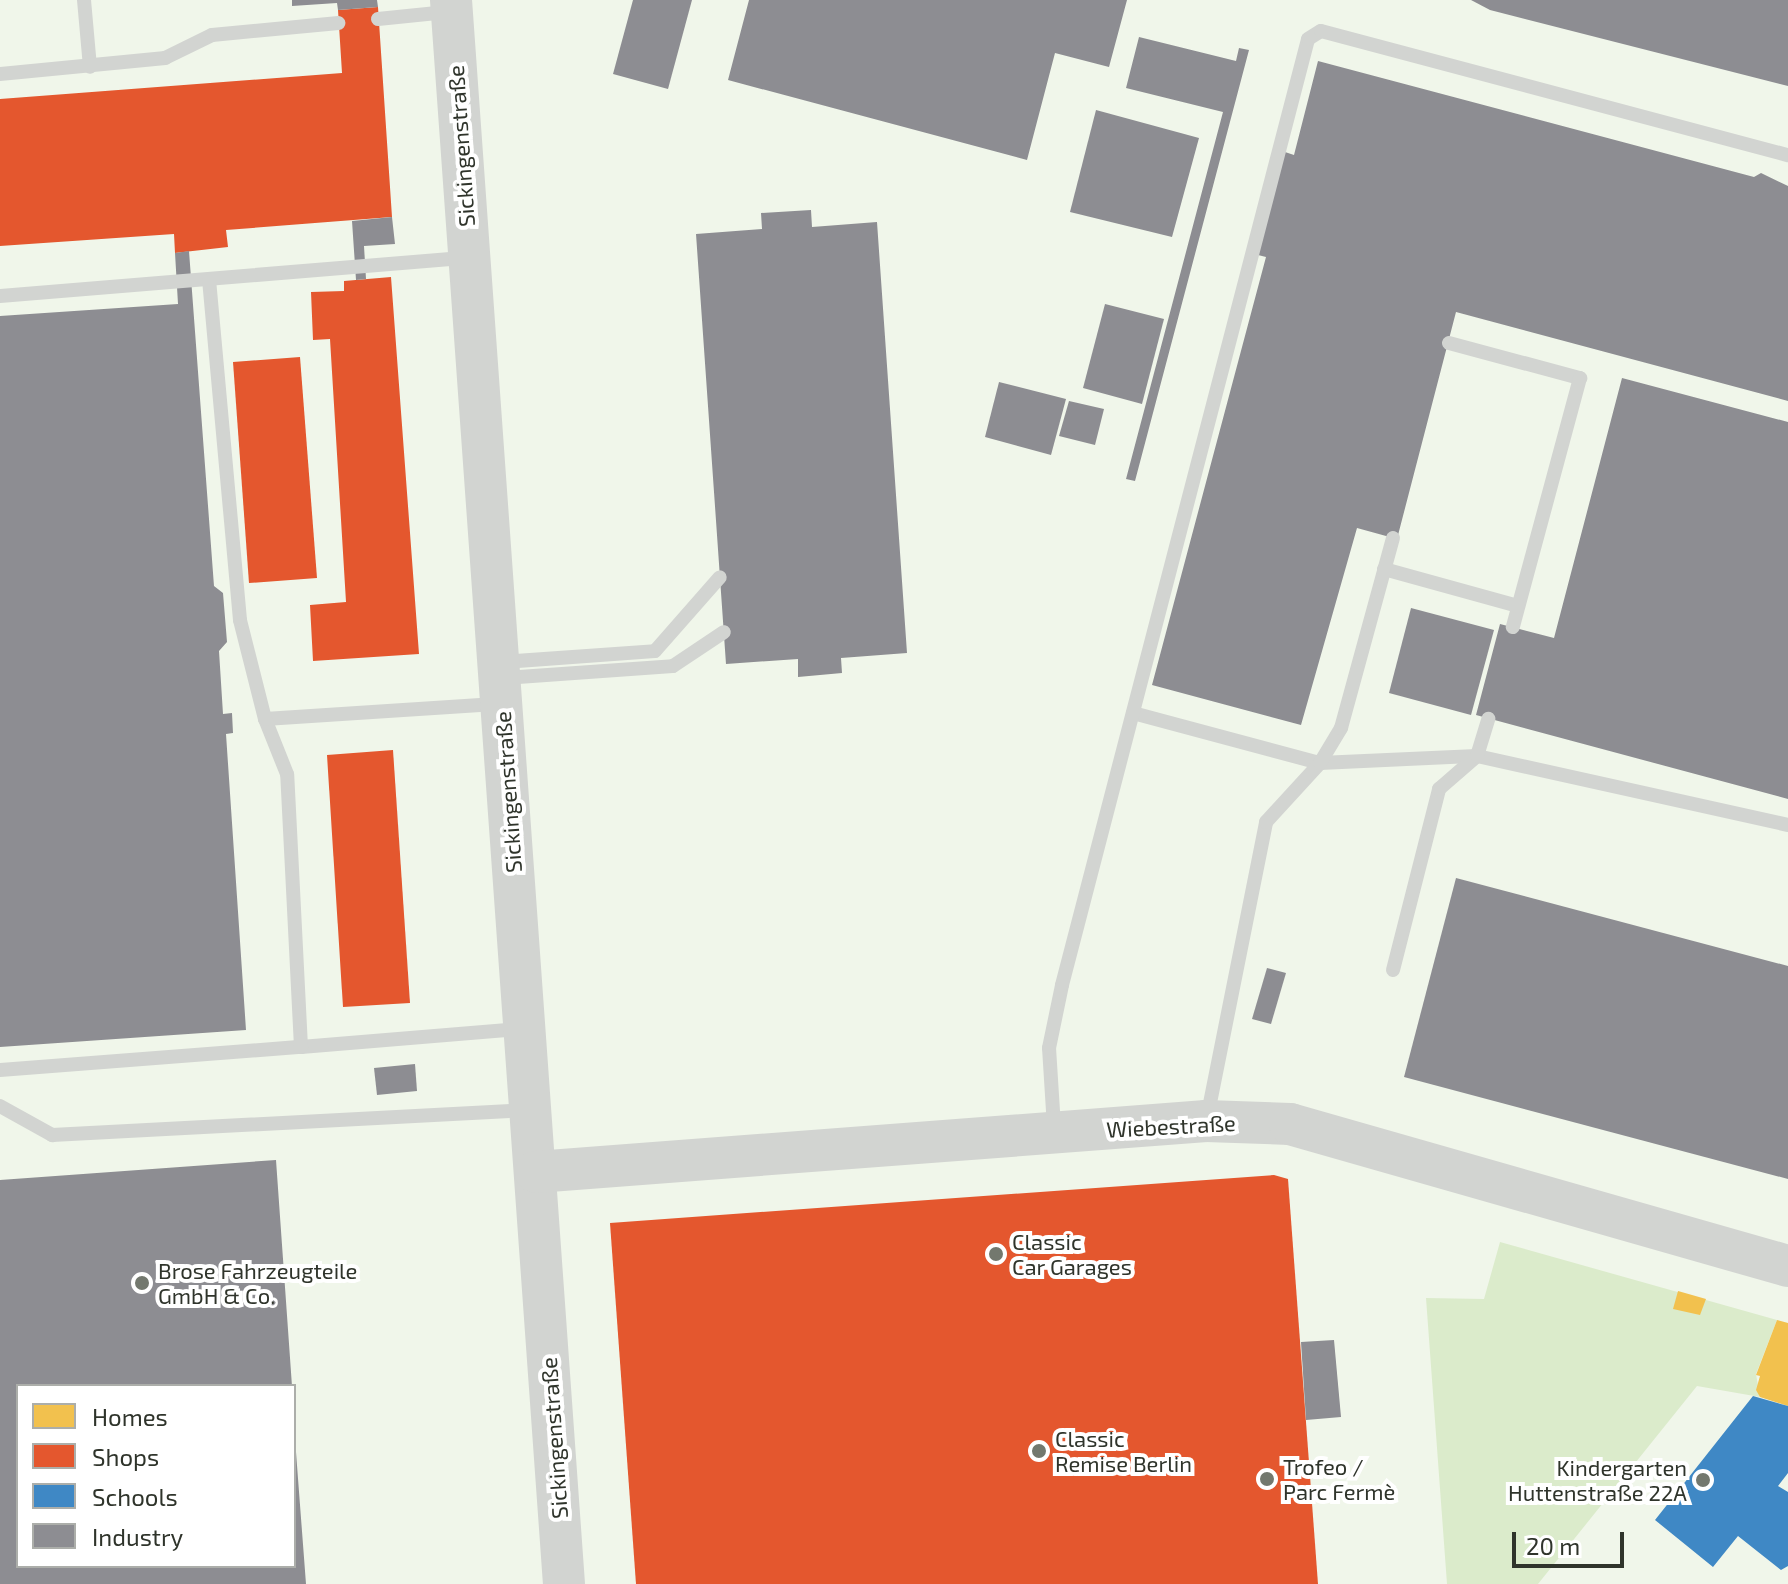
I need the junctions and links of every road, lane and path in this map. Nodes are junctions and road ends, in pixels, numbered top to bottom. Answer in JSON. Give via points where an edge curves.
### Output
{"nodes":[{"id":1,"x":84,"y":0,"type":"edge"},
{"id":2,"x":451,"y":6,"type":"edge"},
{"id":3,"x":378,"y":19,"type":"dead end"},
{"id":4,"x":338,"y":23,"type":"dead end"},
{"id":5,"x":90,"y":67,"type":"junction"},
{"id":6,"x":0,"y":74,"type":"edge"},
{"id":7,"x":1788,"y":155,"type":"edge"},
{"id":8,"x":469,"y":258,"type":"junction"},
{"id":9,"x":209,"y":280,"type":"junction"},
{"id":10,"x":0,"y":296,"type":"edge"},
{"id":11,"x":1449,"y":343,"type":"dead end"},
{"id":12,"x":1393,"y":538,"type":"dead end"},
{"id":13,"x":1384,"y":569,"type":"junction"},
{"id":14,"x":720,"y":577,"type":"dead end"},
{"id":15,"x":1518,"y":606,"type":"junction"},
{"id":16,"x":1513,"y":627,"type":"dead end"},
{"id":17,"x":724,"y":632,"type":"dead end"},
{"id":18,"x":500,"y":682,"type":"junction"},
{"id":19,"x":1133,"y":713,"type":"junction"},
{"id":20,"x":265,"y":719,"type":"junction"},
{"id":21,"x":1488,"y":719,"type":"dead end"},
{"id":22,"x":1477,"y":756,"type":"junction"},
{"id":23,"x":1320,"y":763,"type":"junction"},
{"id":24,"x":1788,"y":825,"type":"edge"},
{"id":25,"x":1393,"y":970,"type":"dead end"},
{"id":26,"x":526,"y":1029,"type":"junction"},
{"id":27,"x":301,"y":1047,"type":"junction"},
{"id":28,"x":0,"y":1070,"type":"edge"},
{"id":29,"x":0,"y":1106,"type":"edge"},
{"id":30,"x":531,"y":1109,"type":"junction"},
{"id":31,"x":1206,"y":1121,"type":"junction"},
{"id":32,"x":1055,"y":1132,"type":"junction"},
{"id":33,"x":536,"y":1172,"type":"junction"},
{"id":34,"x":1788,"y":1266,"type":"edge"},
{"id":35,"x":564,"y":1584,"type":"edge"}],
"edges":[{"from":1,"to":5,"type":"lane"},
{"from":2,"to":3,"type":"lane"},
{"from":2,"to":8,"type":"main road","name":"Sickingenstraße"},
{"from":4,"to":5,"type":"lane","via":[[212,35],[165,58]]},
{"from":5,"to":6,"type":"lane"},
{"from":7,"to":19,"type":"lane","via":[[1321,31],[1308,39]]},
{"from":8,"to":9,"type":"lane"},
{"from":8,"to":18,"type":"main road","name":"Sickingenstraße"},
{"from":9,"to":10,"type":"lane"},
{"from":9,"to":20,"type":"lane","via":[[240,620]]},
{"from":11,"to":15,"type":"lane","via":[[1580,378]]},
{"from":12,"to":13,"type":"lane"},
{"from":13,"to":15,"type":"lane"},
{"from":13,"to":23,"type":"lane","via":[[1341,728]]},
{"from":14,"to":18,"type":"lane","via":[[655,651]]},
{"from":15,"to":16,"type":"lane"},
{"from":17,"to":18,"type":"lane","via":[[673,666]]},
{"from":18,"to":20,"type":"lane"},
{"from":18,"to":26,"type":"main road","name":"Sickingenstraße"},
{"from":19,"to":23,"type":"lane"},
{"from":19,"to":32,"type":"lane","via":[[1049,1048]]},
{"from":20,"to":27,"type":"lane","via":[[287,774]]},
{"from":21,"to":22,"type":"lane"},
{"from":22,"to":23,"type":"lane"},
{"from":22,"to":24,"type":"lane"},
{"from":22,"to":25,"type":"lane","via":[[1439,789]]},
{"from":23,"to":31,"type":"lane","via":[[1266,822]]},
{"from":26,"to":27,"type":"lane"},
{"from":26,"to":30,"type":"main road","name":"Sickingenstraße"},
{"from":27,"to":28,"type":"lane"},
{"from":29,"to":30,"type":"lane","via":[[52,1135]]},
{"from":30,"to":33,"type":"main road","name":"Sickingenstraße"},
{"from":31,"to":32,"type":"main road","name":"Wiebestraße"},
{"from":31,"to":34,"type":"main road","name":"Wiebestraße","via":[[1290,1124]]},
{"from":32,"to":33,"type":"main road","name":"Wiebestraße"},
{"from":33,"to":35,"type":"main road","name":"Sickingenstraße"}]}
